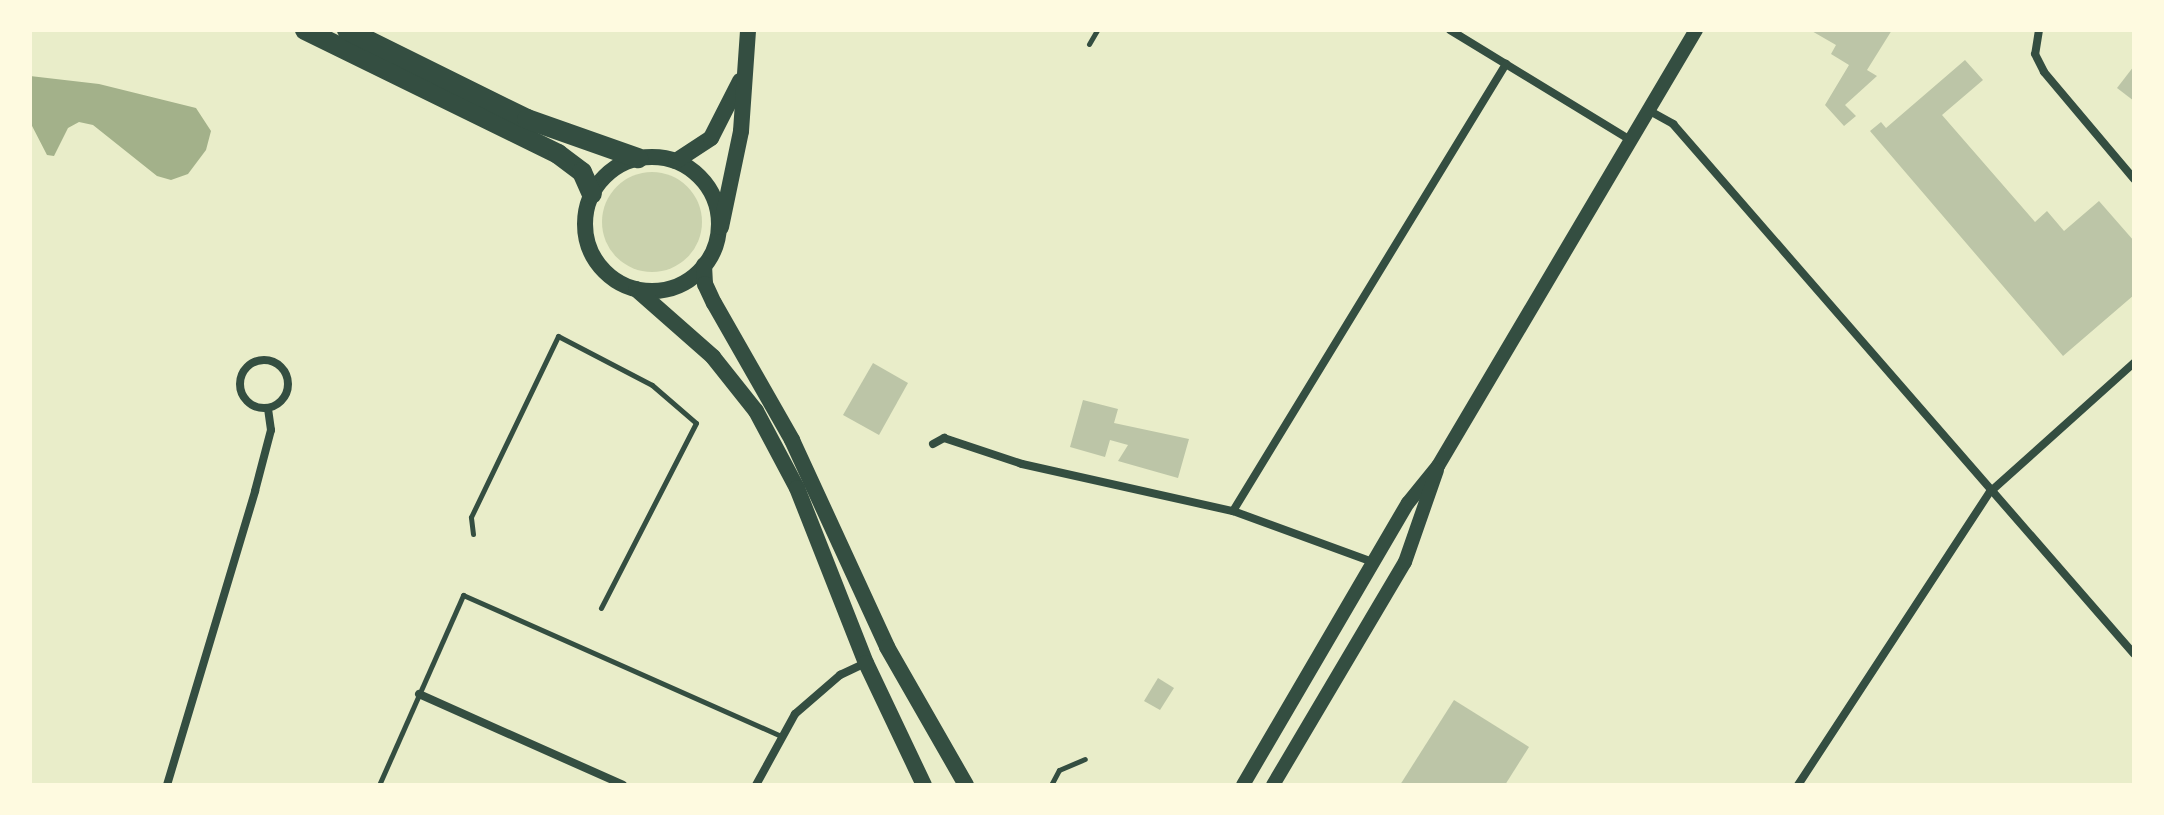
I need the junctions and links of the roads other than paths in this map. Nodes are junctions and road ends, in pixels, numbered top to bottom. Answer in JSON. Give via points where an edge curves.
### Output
{"nodes":[{"id":1,"x":305,"y":30,"type":"edge"},
{"id":2,"x":347,"y":30,"type":"edge"},
{"id":3,"x":748,"y":30,"type":"edge"},
{"id":4,"x":1097,"y":30,"type":"edge"},
{"id":5,"x":1450,"y":30,"type":"edge"},
{"id":6,"x":1696,"y":30,"type":"edge"},
{"id":7,"x":2039,"y":30,"type":"edge"},
{"id":8,"x":1089,"y":44,"type":"dead end"},
{"id":9,"x":1506,"y":64,"type":"junction"},
{"id":10,"x":743,"y":74,"type":"junction"},
{"id":11,"x":1648,"y":110,"type":"junction"},
{"id":12,"x":1630,"y":140,"type":"junction"},
{"id":13,"x":638,"y":158,"type":"junction"},
{"id":14,"x":676,"y":161,"type":"junction"},
{"id":15,"x":2134,"y":179,"type":"edge"},
{"id":16,"x":592,"y":194,"type":"junction"},
{"id":17,"x":718,"y":236,"type":"junction"},
{"id":18,"x":704,"y":265,"type":"junction"},
{"id":19,"x":636,"y":289,"type":"junction"},
{"id":20,"x":2134,"y":363,"type":"edge"},
{"id":21,"x":268,"y":408,"type":"junction"},
{"id":22,"x":933,"y":444,"type":"dead end"},
{"id":23,"x":1438,"y":466,"type":"junction"},
{"id":24,"x":1990,"y":492,"type":"junction"},
{"id":25,"x":1233,"y":511,"type":"junction"},
{"id":26,"x":473,"y":534,"type":"dead end"},
{"id":27,"x":1372,"y":562,"type":"junction"},
{"id":28,"x":601,"y":608,"type":"dead end"},
{"id":29,"x":2134,"y":654,"type":"edge"},
{"id":30,"x":866,"y":663,"type":"junction"},
{"id":31,"x":419,"y":694,"type":"junction"},
{"id":32,"x":779,"y":735,"type":"junction"},
{"id":33,"x":1085,"y":759,"type":"dead end"},
{"id":34,"x":167,"y":785,"type":"edge"},
{"id":35,"x":379,"y":785,"type":"edge"},
{"id":36,"x":623,"y":785,"type":"edge"},
{"id":37,"x":756,"y":785,"type":"edge"},
{"id":38,"x":924,"y":785,"type":"edge"},
{"id":39,"x":966,"y":785,"type":"edge"},
{"id":40,"x":1051,"y":785,"type":"edge"},
{"id":41,"x":1243,"y":785,"type":"edge"},
{"id":42,"x":1273,"y":785,"type":"edge"},
{"id":43,"x":1798,"y":785,"type":"edge"}],
"edges":[{"from":1,"to":16,"type":"highway","via":[[558,154],[582,172]]},
{"from":2,"to":13,"type":"highway","via":[[527,119]]},
{"from":3,"to":10,"type":"main road"},
{"from":4,"to":8,"type":"lane"},
{"from":5,"to":9,"type":"street"},
{"from":6,"to":11,"type":"street"},
{"from":7,"to":15,"type":"street","via":[[2035,54],[2044,72]]},
{"from":9,"to":12,"type":"street"},
{"from":9,"to":25,"type":"street"},
{"from":10,"to":14,"type":"main road","via":[[711,138]]},
{"from":10,"to":17,"type":"main road","via":[[741,131],[728,210]]},
{"from":11,"to":12,"type":"street"},
{"from":11,"to":24,"type":"street","via":[[1673,124]]},
{"from":12,"to":23,"type":"street"},
{"from":13,"to":14,"type":"main road"},
{"from":13,"to":16,"type":"main road","via":[[606,175]]},
{"from":14,"to":17,"type":"main road","via":[[696,173],[710,191],[718,213]]},
{"from":16,"to":19,"type":"main road","via":[[585,229],[591,252],[605,272]]},
{"from":17,"to":18,"type":"main road"},
{"from":18,"to":19,"type":"main road","via":[[674,287]]},
{"from":18,"to":39,"type":"main road","via":[[714,303],[792,440],[913,697]]},
{"from":19,"to":30,"type":"main road","via":[[713,357],[756,411],[797,488]]},
{"from":20,"to":24,"type":"street"},
{"from":21,"to":21,"type":"street","via":[[282,400],[288,386],[284,371],[264,360],[244,371],[240,386],[253,405]]},
{"from":21,"to":34,"type":"street","via":[[271,430],[255,491]]},
{"from":22,"to":25,"type":"street","via":[[944,438],[1022,464]]},
{"from":23,"to":27,"type":"street"},
{"from":23,"to":42,"type":"street","via":[[1405,562]]},
{"from":24,"to":29,"type":"street"},
{"from":24,"to":43,"type":"street"},
{"from":25,"to":27,"type":"street"},
{"from":26,"to":28,"type":"lane","via":[[471,517],[558,336],[652,385],[696,423]]},
{"from":27,"to":41,"type":"street"},
{"from":30,"to":32,"type":"street","via":[[822,690]]},
{"from":30,"to":38,"type":"main road"},
{"from":31,"to":32,"type":"lane","via":[[463,595]]},
{"from":31,"to":35,"type":"lane"},
{"from":31,"to":36,"type":"street"},
{"from":32,"to":37,"type":"street"},
{"from":33,"to":40,"type":"lane","via":[[1059,770]]}]}
